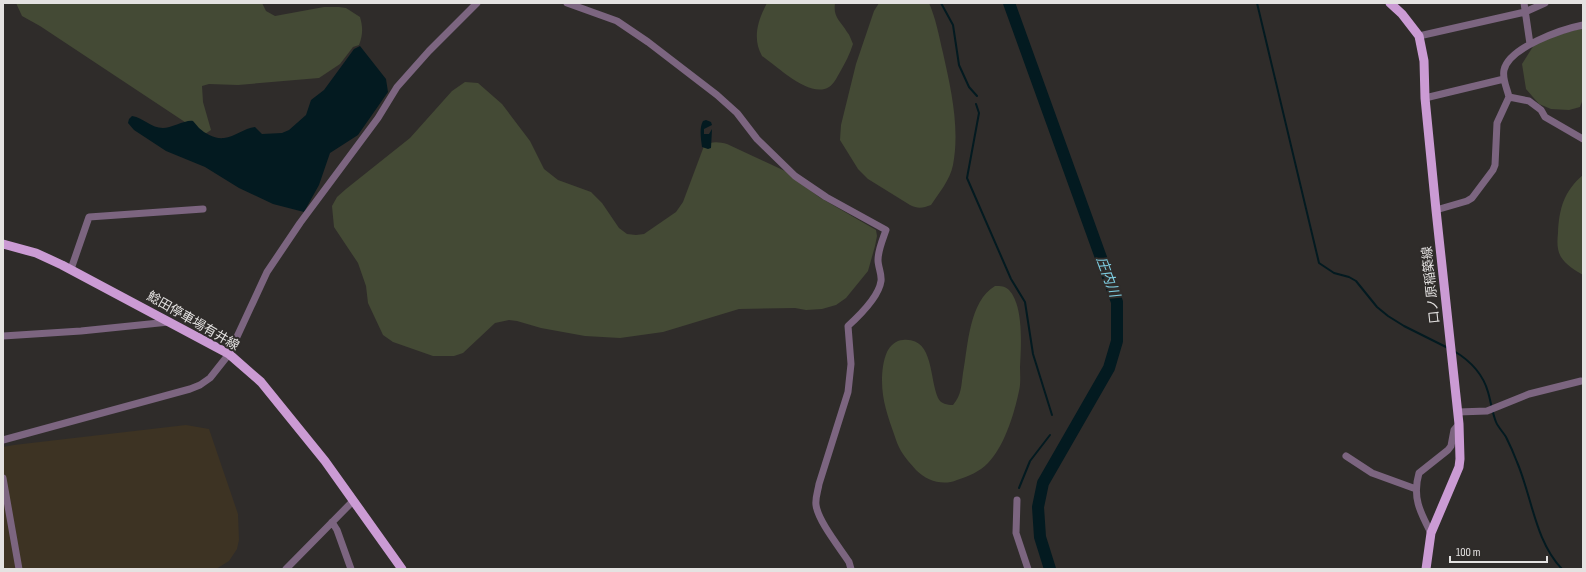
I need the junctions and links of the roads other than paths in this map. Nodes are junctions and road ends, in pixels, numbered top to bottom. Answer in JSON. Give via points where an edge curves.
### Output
{"nodes":[{"id":1,"x":477,"y":3,"type":"edge"},
{"id":2,"x":567,"y":3,"type":"edge"},
{"id":3,"x":1390,"y":3,"type":"edge"},
{"id":4,"x":1524,"y":3,"type":"edge"},
{"id":5,"x":1545,"y":3,"type":"edge"},
{"id":6,"x":1525,"y":12,"type":"junction"},
{"id":7,"x":1583,"y":25,"type":"edge"},
{"id":8,"x":1419,"y":36,"type":"junction"},
{"id":9,"x":1530,"y":44,"type":"junction"},
{"id":10,"x":1504,"y":79,"type":"junction"},
{"id":11,"x":1509,"y":97,"type":"junction"},
{"id":12,"x":1425,"y":98,"type":"junction"},
{"id":13,"x":1583,"y":139,"type":"edge"},
{"id":14,"x":203,"y":209,"type":"dead end"},
{"id":15,"x":1436,"y":210,"type":"junction"},
{"id":16,"x":3,"y":244,"type":"edge"},
{"id":17,"x":71,"y":269,"type":"junction"},
{"id":18,"x":169,"y":322,"type":"junction"},
{"id":19,"x":3,"y":336,"type":"edge"},
{"id":20,"x":229,"y":354,"type":"junction"},
{"id":21,"x":1581,"y":381,"type":"dead end"},
{"id":22,"x":1458,"y":412,"type":"junction"},
{"id":23,"x":1459,"y":424,"type":"junction"},
{"id":24,"x":3,"y":440,"type":"edge"},
{"id":25,"x":1346,"y":456,"type":"dead end"},
{"id":26,"x":3,"y":478,"type":"edge"},
{"id":27,"x":1416,"y":489,"type":"junction"},
{"id":28,"x":1017,"y":500,"type":"dead end"},
{"id":29,"x":353,"y":501,"type":"junction"},
{"id":30,"x":332,"y":522,"type":"junction"},
{"id":31,"x":1431,"y":533,"type":"junction"},
{"id":32,"x":19,"y":569,"type":"edge"},
{"id":33,"x":286,"y":569,"type":"edge"},
{"id":34,"x":351,"y":569,"type":"edge"},
{"id":35,"x":402,"y":569,"type":"edge"},
{"id":36,"x":851,"y":569,"type":"edge"},
{"id":37,"x":1028,"y":569,"type":"edge"},
{"id":38,"x":1426,"y":569,"type":"edge"}],
"edges":[{"from":1,"to":20,"type":"street","via":[[397,87],[378,118],[300,223],[267,272]]},
{"from":2,"to":36,"type":"street","via":[[617,21],[648,42],[737,113],[757,139],[795,176],[826,197],[886,230],[878,260],[881,283],[878,291],[848,326],[851,364],[848,392],[816,499],[819,516]]},
{"from":3,"to":8,"type":"main road","name":"口ノ原稲築線"},
{"from":4,"to":6,"type":"street"},
{"from":5,"to":6,"type":"street"},
{"from":6,"to":8,"type":"street"},
{"from":6,"to":9,"type":"street"},
{"from":7,"to":9,"type":"street"},
{"from":8,"to":12,"type":"main road","name":"口ノ原稲築線","via":[[1424,61]]},
{"from":9,"to":10,"type":"street","via":[[1506,64]]},
{"from":10,"to":11,"type":"street"},
{"from":10,"to":12,"type":"street"},
{"from":11,"to":13,"type":"street","via":[[1529,101],[1541,110],[1545,117]]},
{"from":11,"to":15,"type":"street","via":[[1497,123],[1493,170],[1472,198]]},
{"from":12,"to":15,"type":"main road","name":"口ノ原稲築線"},
{"from":14,"to":17,"type":"street","via":[[89,217]]},
{"from":15,"to":22,"type":"main road","name":"口ノ原稲築線"},
{"from":16,"to":17,"type":"main road","name":"鯰田停車場有井線","via":[[36,253]]},
{"from":17,"to":18,"type":"main road","name":"鯰田停車場有井線"},
{"from":18,"to":19,"type":"street"},
{"from":18,"to":20,"type":"main road","name":"鯰田停車場有井線"},
{"from":20,"to":24,"type":"street","via":[[210,378],[190,389]]},
{"from":20,"to":29,"type":"main road","name":"鯰田停車場有井線","via":[[261,382],[325,461]]},
{"from":21,"to":22,"type":"street","via":[[1529,394],[1488,410]]},
{"from":22,"to":23,"type":"main road","name":"口ノ原稲築線"},
{"from":23,"to":27,"type":"street","via":[[1454,430],[1448,450],[1419,474]]},
{"from":23,"to":31,"type":"main road","name":"口ノ原稲築線","via":[[1459,467]]},
{"from":25,"to":27,"type":"street","via":[[1372,473]]},
{"from":26,"to":32,"type":"street"},
{"from":27,"to":31,"type":"street","via":[[1418,505]]},
{"from":28,"to":37,"type":"street","via":[[1016,533]]},
{"from":29,"to":30,"type":"street"},
{"from":29,"to":35,"type":"main road","name":"鯰田停車場有井線"},
{"from":30,"to":33,"type":"street"},
{"from":30,"to":34,"type":"street"},
{"from":31,"to":38,"type":"main road","name":"口ノ原稲築線"}]}
